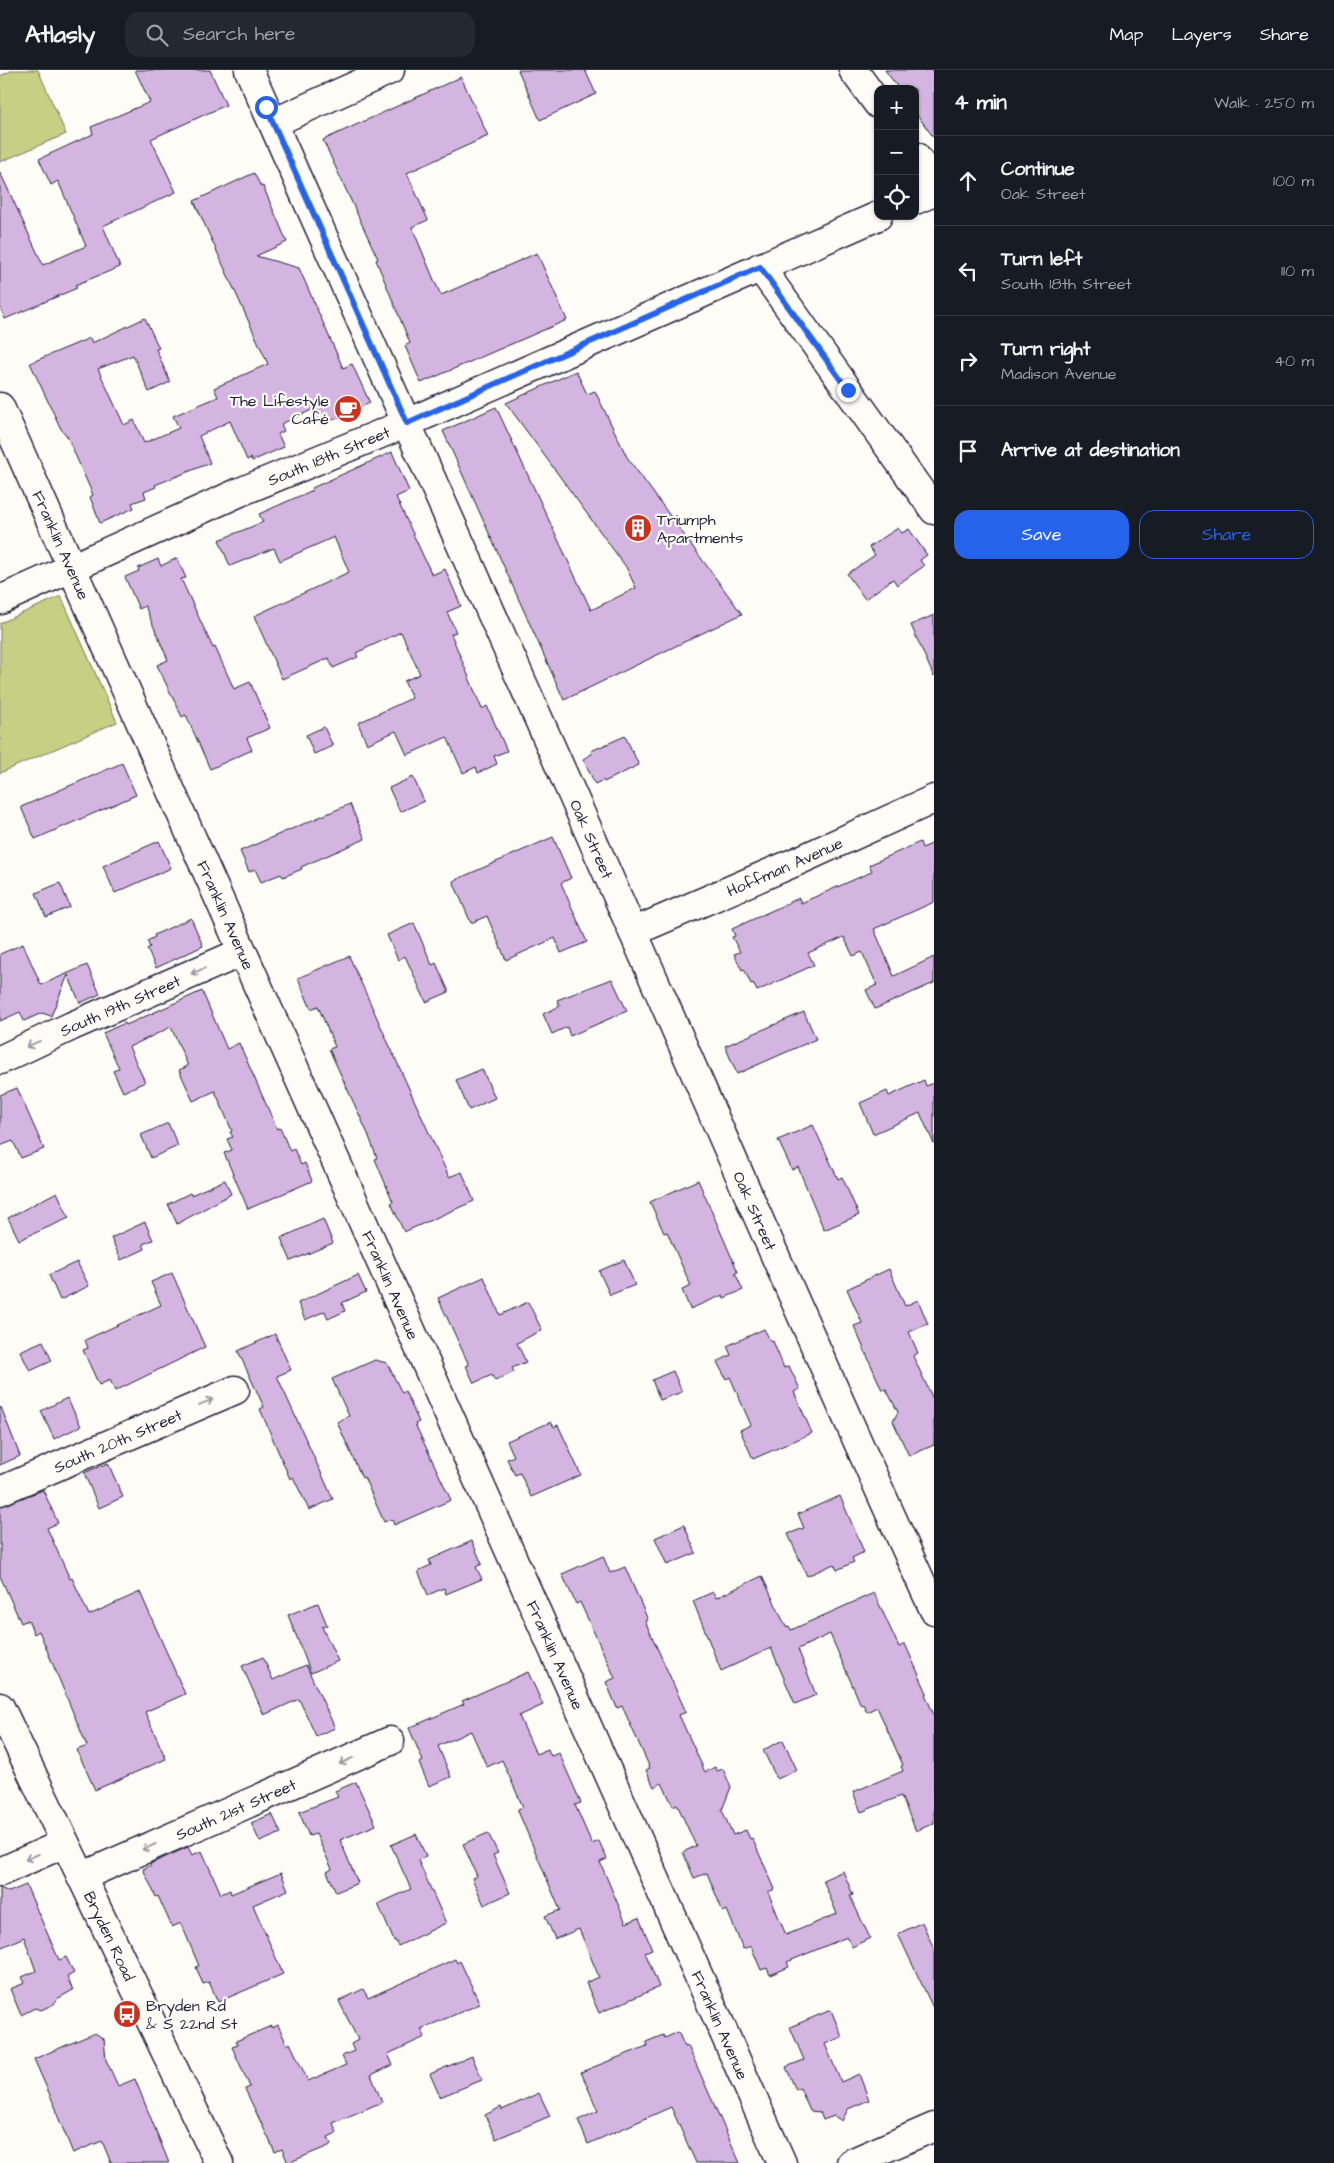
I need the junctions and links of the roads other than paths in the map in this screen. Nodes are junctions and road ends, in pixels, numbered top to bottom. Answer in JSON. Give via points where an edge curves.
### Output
{"nodes":[{"id":1,"x":250,"y":70,"type":"edge"},
{"id":2,"x":390,"y":70,"type":"edge"},
{"id":3,"x":853,"y":70,"type":"edge"},
{"id":4,"x":874,"y":99,"type":"edge"},
{"id":5,"x":273,"y":123,"type":"junction"},
{"id":6,"x":919,"y":161,"type":"edge"},
{"id":7,"x":934,"y":182,"type":"edge"},
{"id":8,"x":934,"y":192,"type":"edge"},
{"id":9,"x":919,"y":198,"type":"edge"},
{"id":10,"x":874,"y":218,"type":"edge"},
{"id":11,"x":760,"y":267,"type":"junction"},
{"id":12,"x":0,"y":408,"type":"edge"},
{"id":13,"x":407,"y":423,"type":"junction"},
{"id":14,"x":934,"y":510,"type":"edge"},
{"id":15,"x":71,"y":569,"type":"junction"},
{"id":16,"x":0,"y":600,"type":"edge"},
{"id":17,"x":934,"y":799,"type":"edge"},
{"id":18,"x":633,"y":932,"type":"junction"},
{"id":19,"x":242,"y":952,"type":"junction"},
{"id":20,"x":0,"y":1060,"type":"edge"},
{"id":21,"x":235,"y":1390,"type":"dead end"},
{"id":22,"x":0,"y":1490,"type":"edge"},
{"id":23,"x":934,"y":1610,"type":"edge"},
{"id":24,"x":0,"y":1707,"type":"edge"},
{"id":25,"x":390,"y":1741,"type":"dead end"},
{"id":26,"x":65,"y":1843,"type":"junction"},
{"id":27,"x":0,"y":1872,"type":"edge"},
{"id":28,"x":81,"y":1877,"type":"junction"},
{"id":29,"x":934,"y":2127,"type":"edge"},
{"id":30,"x":220,"y":2163,"type":"edge"},
{"id":31,"x":782,"y":2163,"type":"edge"},
{"id":32,"x":851,"y":2163,"type":"edge"}],
"edges":[{"from":1,"to":5,"type":"street","name":"Oak Street"},
{"from":2,"to":5,"type":"street"},
{"from":3,"to":4,"type":"street"},
{"from":5,"to":13,"type":"street","name":"Oak Street"},
{"from":6,"to":7,"type":"street"},
{"from":8,"to":9,"type":"street"},
{"from":10,"to":11,"type":"street","name":"South 18th Street"},
{"from":11,"to":13,"type":"street","name":"South 18th Street"},
{"from":11,"to":14,"type":"street"},
{"from":12,"to":15,"type":"street","name":"Franklin Avenue"},
{"from":13,"to":15,"type":"street","name":"South 18th Street","via":[[240,492]]},
{"from":13,"to":18,"type":"street","name":"Oak Street"},
{"from":15,"to":16,"type":"street","name":"South 18th Street"},
{"from":15,"to":19,"type":"street","name":"Franklin Avenue"},
{"from":17,"to":18,"type":"street","name":"Hoffman Avenue"},
{"from":18,"to":23,"type":"street","name":"Oak Street","via":[[851,1430]]},
{"from":19,"to":20,"type":"street","name":"South 19th Street","one_way":true},
{"from":19,"to":31,"type":"street","name":"Franklin Avenue"},
{"from":22,"to":21,"type":"street","name":"South 20th Street","one_way":true},
{"from":24,"to":26,"type":"street","name":"Bryden Road"},
{"from":25,"to":28,"type":"street","name":"South 21st Street","one_way":true},
{"from":26,"to":27,"type":"street","one_way":true},
{"from":26,"to":28,"type":"street","name":"Bryden Road"},
{"from":28,"to":30,"type":"street","name":"Bryden Road"},
{"from":29,"to":32,"type":"street"}]}
